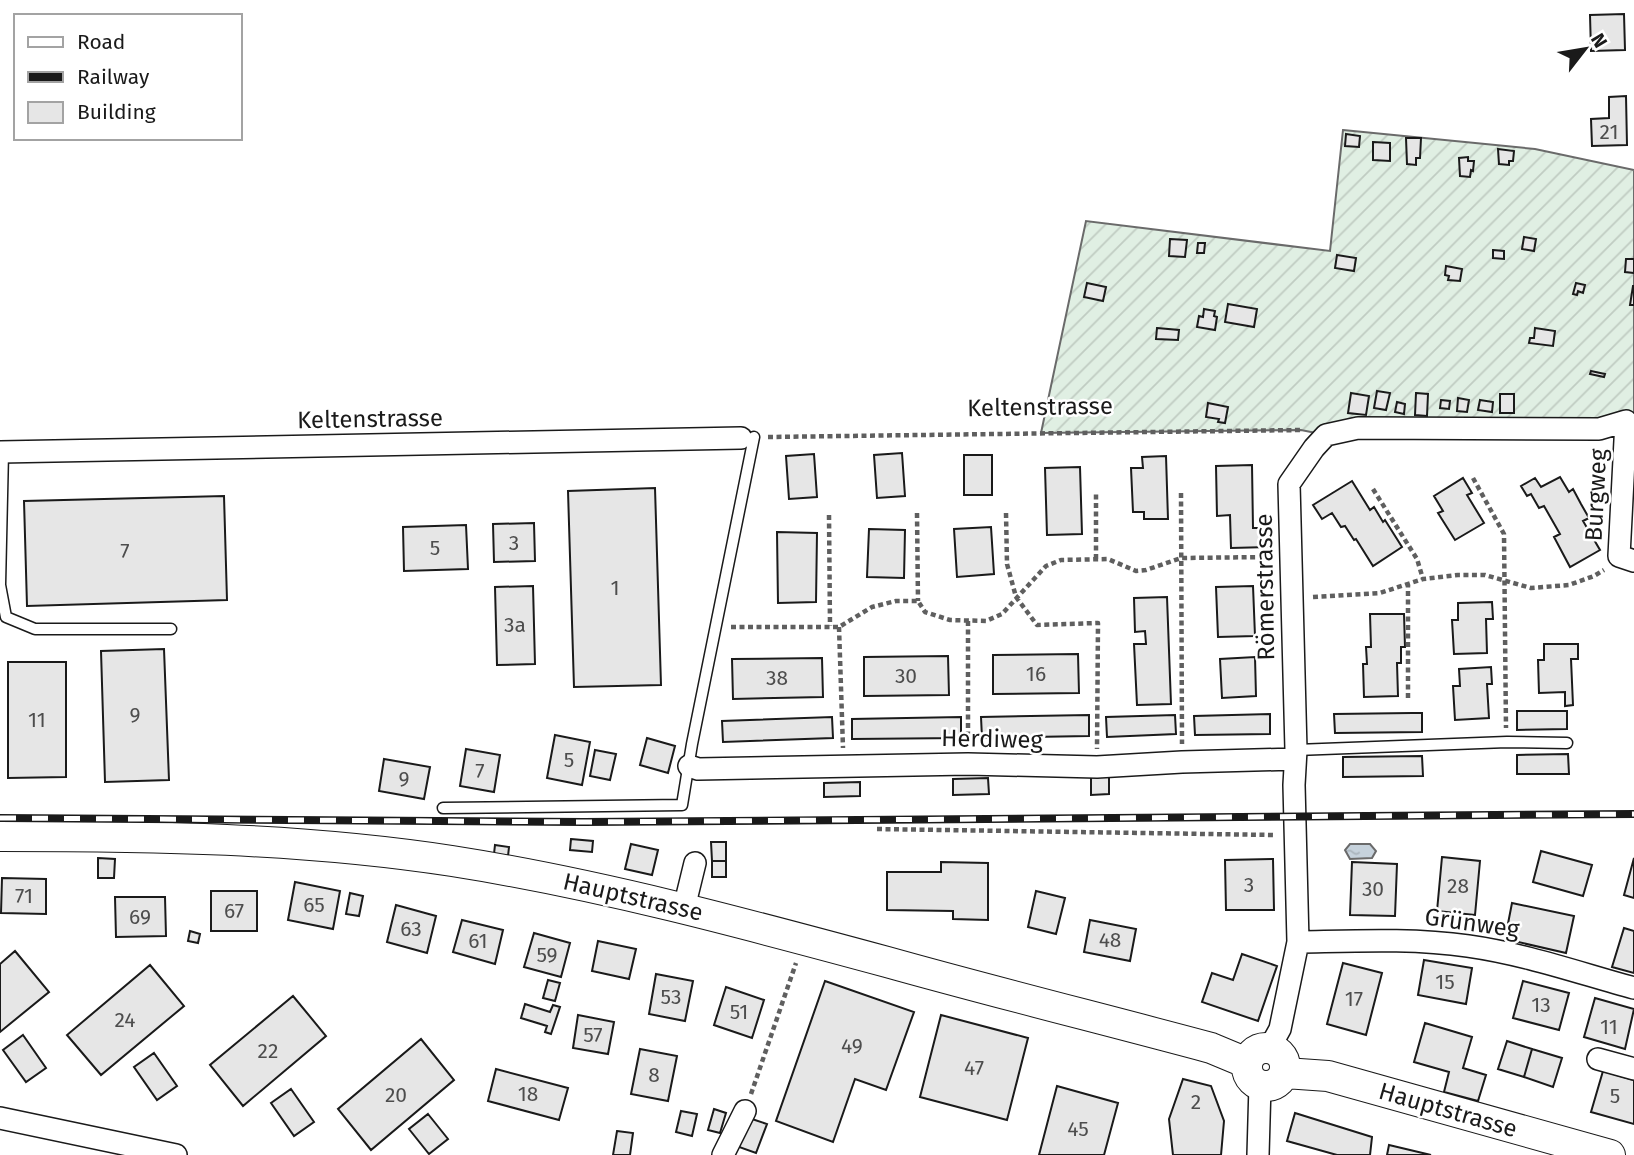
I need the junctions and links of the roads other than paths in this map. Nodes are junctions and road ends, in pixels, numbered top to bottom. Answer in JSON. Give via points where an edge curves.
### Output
{"nodes":[{"id":1,"x":1630,"y":419,"type":"edge"},
{"id":2,"x":748,"y":437,"type":"joint"},
{"id":3,"x":2,"y":452,"type":"edge"},
{"id":4,"x":1630,"y":560,"type":"edge"},
{"id":5,"x":170,"y":629,"type":"dead end"},
{"id":6,"x":1567,"y":743,"type":"dead end"},
{"id":7,"x":1296,"y":755,"type":"junction"},
{"id":8,"x":689,"y":766,"type":"junction"},
{"id":9,"x":443,"y":808,"type":"dead end"},
{"id":10,"x":0,"y":836,"type":"edge"},
{"id":11,"x":695,"y":863,"type":"dead end"},
{"id":12,"x":684,"y":908,"type":"junction"},
{"id":13,"x":1298,"y":942,"type":"junction"},
{"id":14,"x":1634,"y":988,"type":"edge"},
{"id":15,"x":1598,"y":1059,"type":"dead end"},
{"id":16,"x":1265,"y":1067,"type":"junction"},
{"id":17,"x":1634,"y":1069,"type":"edge"},
{"id":18,"x":745,"y":1111,"type":"road end"},
{"id":19,"x":0,"y":1118,"type":"edge"},
{"id":20,"x":176,"y":1155,"type":"edge"},
{"id":21,"x":723,"y":1155,"type":"edge"},
{"id":22,"x":1258,"y":1155,"type":"edge"},
{"id":23,"x":1610,"y":1155,"type":"edge"}],
"edges":[{"from":1,"to":4,"type":"street","name":"Burgweg","via":[[1619,556]]},
{"from":1,"to":7,"type":"street","name":"Römerstrasse","via":[[1599,429],[1358,428],[1326,435],[1289,484]]},
{"from":2,"to":3,"type":"street","name":"Keltenstrasse"},
{"from":2,"to":8,"type":"lane"},
{"from":3,"to":5,"type":"lane","via":[[0,585],[6,617],[35,629]]},
{"from":6,"to":7,"type":"lane","via":[[1507,742]]},
{"from":7,"to":8,"type":"street","name":"Herdiweg","via":[[1097,767]]},
{"from":7,"to":13,"type":"street","name":"Römerstrasse"},
{"from":8,"to":9,"type":"lane","via":[[682,805]]},
{"from":10,"to":12,"type":"main road","name":"Hauptstrasse","via":[[143,836],[329,847],[449,860]]},
{"from":11,"to":12,"type":"street"},
{"from":12,"to":16,"type":"main road","name":"Hauptstrasse","via":[[1211,1048]]},
{"from":13,"to":14,"type":"street","name":"Grünweg","via":[[1468,946],[1539,959]]},
{"from":13,"to":16,"type":"street","name":"Römerstrasse","via":[[1280,1029]]},
{"from":15,"to":17,"type":"street"},
{"from":16,"to":22,"type":"street"},
{"from":16,"to":23,"type":"main road","name":"Hauptstrasse","via":[[1328,1076]]},
{"from":18,"to":21,"type":"street"},
{"from":19,"to":20,"type":"street"}]}
